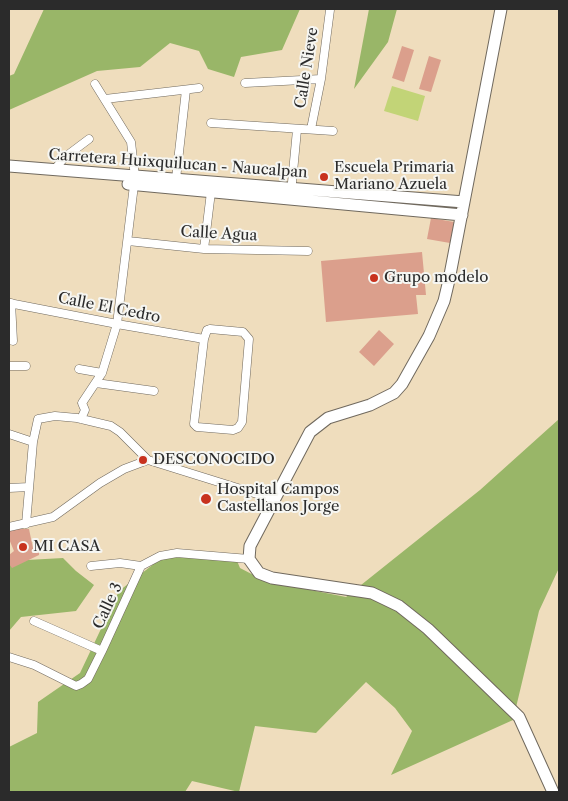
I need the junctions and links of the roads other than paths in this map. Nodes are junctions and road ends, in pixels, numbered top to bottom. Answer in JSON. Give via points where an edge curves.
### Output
{"nodes":[{"id":1,"x":501,"y":9,"type":"edge"},
{"id":2,"x":330,"y":10,"type":"dead end"},
{"id":3,"x":321,"y":79,"type":"junction"},
{"id":4,"x":245,"y":83,"type":"dead end"},
{"id":5,"x":95,"y":84,"type":"dead end"},
{"id":6,"x":199,"y":88,"type":"dead end"},
{"id":7,"x":186,"y":90,"type":"junction"},
{"id":8,"x":105,"y":99,"type":"junction"},
{"id":9,"x":211,"y":123,"type":"dead end"},
{"id":10,"x":311,"y":129,"type":"junction"},
{"id":11,"x":297,"y":130,"type":"junction"},
{"id":12,"x":333,"y":131,"type":"dead end"},
{"id":13,"x":89,"y":139,"type":"dead end"},
{"id":14,"x":9,"y":166,"type":"edge"},
{"id":15,"x":54,"y":170,"type":"junction"},
{"id":16,"x":9,"y":173,"type":"edge"},
{"id":17,"x":176,"y":179,"type":"junction"},
{"id":18,"x":135,"y":181,"type":"junction"},
{"id":19,"x":211,"y":192,"type":"junction"},
{"id":20,"x":290,"y":192,"type":"junction"},
{"id":21,"x":464,"y":202,"type":"junction"},
{"id":22,"x":462,"y":215,"type":"junction"},
{"id":23,"x":128,"y":241,"type":"junction"},
{"id":24,"x":204,"y":249,"type":"junction"},
{"id":25,"x":308,"y":251,"type":"dead end"},
{"id":26,"x":10,"y":303,"type":"edge"},
{"id":27,"x":116,"y":324,"type":"junction"},
{"id":28,"x":204,"y":339,"type":"junction"},
{"id":29,"x":11,"y":341,"type":"edge"},
{"id":30,"x":22,"y":342,"type":"dead end"},
{"id":31,"x":9,"y":366,"type":"edge"},
{"id":32,"x":26,"y":366,"type":"dead end"},
{"id":33,"x":79,"y":369,"type":"dead end"},
{"id":34,"x":102,"y":373,"type":"junction"},
{"id":35,"x":96,"y":383,"type":"junction"},
{"id":36,"x":154,"y":391,"type":"dead end"},
{"id":37,"x":81,"y":419,"type":"junction"},
{"id":38,"x":9,"y":434,"type":"edge"},
{"id":39,"x":33,"y":442,"type":"junction"},
{"id":40,"x":148,"y":460,"type":"junction"},
{"id":41,"x":29,"y":487,"type":"junction"},
{"id":42,"x":9,"y":488,"type":"edge"},
{"id":43,"x":273,"y":499,"type":"junction"},
{"id":44,"x":26,"y":524,"type":"junction"},
{"id":45,"x":9,"y":526,"type":"edge"},
{"id":46,"x":249,"y":559,"type":"junction"},
{"id":47,"x":91,"y":566,"type":"dead end"},
{"id":48,"x":141,"y":566,"type":"junction"},
{"id":49,"x":34,"y":621,"type":"dead end"},
{"id":50,"x":102,"y":651,"type":"junction"},
{"id":51,"x":9,"y":657,"type":"edge"},
{"id":52,"x":553,"y":792,"type":"edge"}],
"edges":[{"from":1,"to":21,"type":"main road"},
{"from":2,"to":3,"type":"street","name":"Calle Nieve"},
{"from":3,"to":4,"type":"street"},
{"from":3,"to":10,"type":"street","name":"Calle Nieve"},
{"from":5,"to":8,"type":"street"},
{"from":6,"to":7,"type":"street"},
{"from":7,"to":8,"type":"street"},
{"from":7,"to":17,"type":"street"},
{"from":8,"to":18,"type":"street","via":[[131,142]]},
{"from":9,"to":11,"type":"street"},
{"from":10,"to":11,"type":"street"},
{"from":10,"to":12,"type":"street"},
{"from":11,"to":20,"type":"street","name":"Calle Nieve"},
{"from":13,"to":15,"type":"street"},
{"from":14,"to":15,"type":"main road","name":"Carretera Huixquilucan - Naucalpan"},
{"from":15,"to":18,"type":"main road","name":"Carretera Huixquilucan - Naucalpan"},
{"from":16,"to":18,"type":"main road","name":"Carretera Huixquilucan - Naucalpan"},
{"from":17,"to":18,"type":"main road","name":"Carretera Huixquilucan - Naucalpan"},
{"from":17,"to":20,"type":"main road","name":"Carretera Huixquilucan - Naucalpan"},
{"from":18,"to":19,"type":"main road","name":"Carretera Huixquilucan - Naucalpan"},
{"from":18,"to":23,"type":"street"},
{"from":19,"to":20,"type":"main road","name":"Carretera Huixquilucan - Naucalpan"},
{"from":19,"to":24,"type":"street"},
{"from":20,"to":21,"type":"main road","name":"Carretera Huixquilucan - Naucalpan"},
{"from":20,"to":22,"type":"main road","name":"Carretera Huixquilucan - Naucalpan"},
{"from":21,"to":22,"type":"main road"},
{"from":22,"to":43,"type":"main road","via":[[444,301],[402,384],[385,399],[318,424],[310,432]]},
{"from":23,"to":24,"type":"street","name":"Calle Agua"},
{"from":23,"to":27,"type":"street"},
{"from":24,"to":25,"type":"street","name":"Calle Agua"},
{"from":26,"to":27,"type":"street","name":"Calle El Cedro"},
{"from":26,"to":29,"type":"street"},
{"from":27,"to":28,"type":"street","name":"Calle El Cedro"},
{"from":27,"to":34,"type":"street"},
{"from":28,"to":28,"type":"street","via":[[194,424],[197,428],[233,430],[242,422],[249,339],[243,332],[210,329]]},
{"from":29,"to":30,"type":"street"},
{"from":31,"to":32,"type":"street"},
{"from":33,"to":34,"type":"street"},
{"from":34,"to":35,"type":"street"},
{"from":35,"to":36,"type":"street"},
{"from":35,"to":37,"type":"street","via":[[82,404],[85,410]]},
{"from":37,"to":39,"type":"street","via":[[55,416],[38,419]]},
{"from":37,"to":40,"type":"street","via":[[116,429]]},
{"from":38,"to":39,"type":"street"},
{"from":39,"to":41,"type":"street"},
{"from":40,"to":43,"type":"street"},
{"from":40,"to":44,"type":"street","via":[[100,483],[53,517]]},
{"from":41,"to":42,"type":"street"},
{"from":41,"to":44,"type":"street"},
{"from":43,"to":46,"type":"main road","via":[[250,546]]},
{"from":44,"to":45,"type":"street"},
{"from":46,"to":48,"type":"street","via":[[177,553],[160,556]]},
{"from":46,"to":52,"type":"main road","via":[[258,573],[272,578],[372,593],[399,606],[428,629],[519,717]]},
{"from":47,"to":48,"type":"street","via":[[120,563]]},
{"from":48,"to":50,"type":"street","name":"Calle 3"},
{"from":49,"to":50,"type":"street"},
{"from":50,"to":51,"type":"street","name":"Calle 3","via":[[88,679],[76,686],[34,665]]}]}
